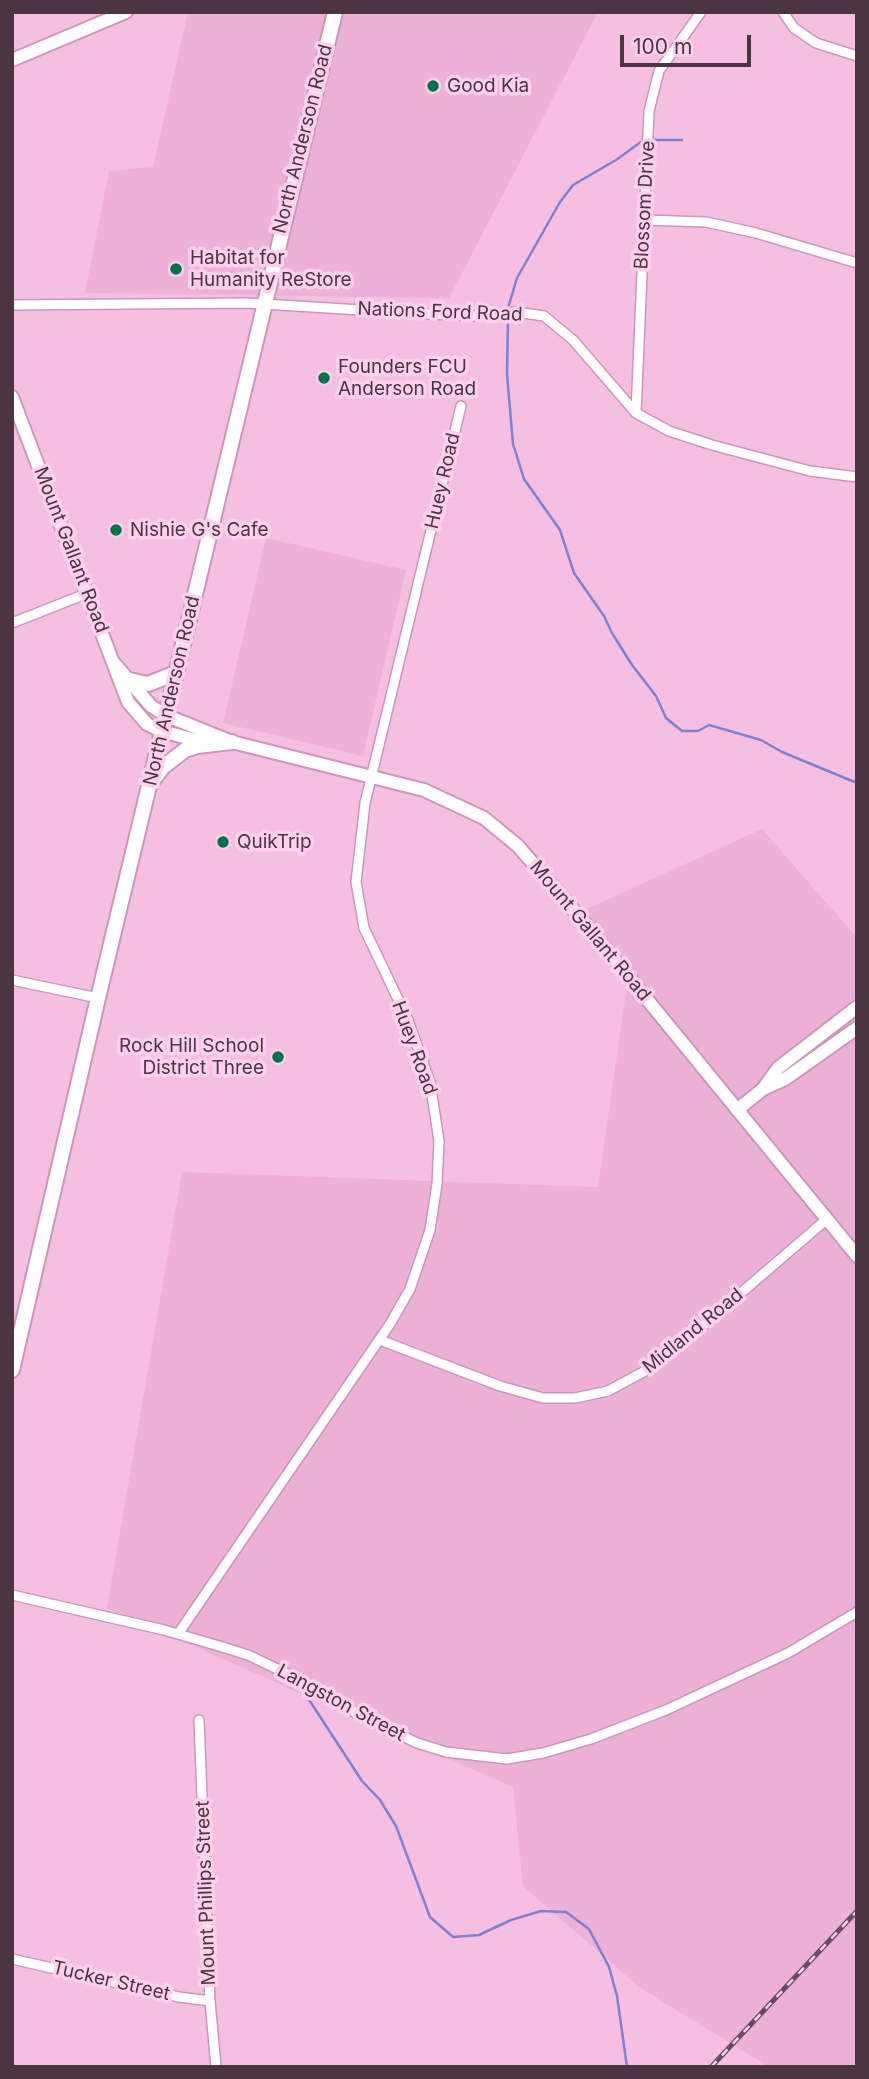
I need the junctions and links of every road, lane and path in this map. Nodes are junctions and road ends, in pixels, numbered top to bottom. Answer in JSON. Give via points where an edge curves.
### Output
{"nodes":[{"id":1,"x":126,"y":12,"type":"edge"},
{"id":2,"x":335,"y":12,"type":"edge"},
{"id":3,"x":701,"y":12,"type":"edge"},
{"id":4,"x":783,"y":12,"type":"edge"},
{"id":5,"x":857,"y":56,"type":"edge"},
{"id":6,"x":12,"y":60,"type":"edge"},
{"id":7,"x":644,"y":220,"type":"junction"},
{"id":8,"x":857,"y":263,"type":"edge"},
{"id":9,"x":263,"y":304,"type":"junction"},
{"id":10,"x":12,"y":305,"type":"edge"},
{"id":11,"x":12,"y":397,"type":"edge"},
{"id":12,"x":461,"y":406,"type":"dead end"},
{"id":13,"x":636,"y":413,"type":"junction"},
{"id":14,"x":857,"y":477,"type":"edge"},
{"id":15,"x":88,"y":593,"type":"junction"},
{"id":16,"x":12,"y":623,"type":"edge"},
{"id":17,"x":114,"y":663,"type":"junction"},
{"id":18,"x":176,"y":673,"type":"junction"},
{"id":19,"x":129,"y":680,"type":"junction"},
{"id":20,"x":165,"y":715,"type":"junction"},
{"id":21,"x":162,"y":731,"type":"junction"},
{"id":22,"x":232,"y":742,"type":"junction"},
{"id":23,"x":373,"y":775,"type":"junction"},
{"id":24,"x":150,"y":783,"type":"junction"},
{"id":25,"x":12,"y":980,"type":"edge"},
{"id":26,"x":98,"y":998,"type":"junction"},
{"id":27,"x":857,"y":1007,"type":"edge"},
{"id":28,"x":857,"y":1028,"type":"edge"},
{"id":29,"x":763,"y":1089,"type":"junction"},
{"id":30,"x":737,"y":1110,"type":"junction"},
{"id":31,"x":827,"y":1219,"type":"junction"},
{"id":32,"x":857,"y":1256,"type":"edge"},
{"id":33,"x":380,"y":1340,"type":"junction"},
{"id":34,"x":12,"y":1370,"type":"edge"},
{"id":35,"x":12,"y":1595,"type":"edge"},
{"id":36,"x":857,"y":1612,"type":"edge"},
{"id":37,"x":178,"y":1634,"type":"junction"},
{"id":38,"x":199,"y":1720,"type":"dead end"},
{"id":39,"x":12,"y":1959,"type":"edge"},
{"id":40,"x":210,"y":2001,"type":"junction"},
{"id":41,"x":216,"y":2067,"type":"edge"}],
"edges":[{"from":1,"to":6,"type":"street"},
{"from":2,"to":9,"type":"main road","name":"North Anderson Road"},
{"from":3,"to":7,"type":"street","name":"Blossom Drive","via":[[659,71],[649,111]]},
{"from":4,"to":5,"type":"street","via":[[794,28],[816,43]]},
{"from":7,"to":8,"type":"street","via":[[706,222]]},
{"from":7,"to":13,"type":"street","name":"Blossom Drive"},
{"from":9,"to":10,"type":"street","name":"Nations Ford Road"},
{"from":9,"to":13,"type":"street","name":"Nations Ford Road","via":[[544,316],[573,340]]},
{"from":9,"to":18,"type":"main road","name":"North Anderson Road"},
{"from":11,"to":15,"type":"street","name":"Mount Gallant Road"},
{"from":12,"to":23,"type":"street","name":"Huey Road"},
{"from":13,"to":14,"type":"street","name":"Nations Ford Road","via":[[712,446],[810,471]]},
{"from":15,"to":16,"type":"street"},
{"from":15,"to":17,"type":"street","name":"Mount Gallant Road"},
{"from":17,"to":19,"type":"street","name":"Mount Gallant Road"},
{"from":17,"to":21,"type":"street","name":"Mount Gallant Road","via":[[133,710]]},
{"from":18,"to":19,"type":"main road","via":[[148,684]]},
{"from":18,"to":20,"type":"main road","name":"North Anderson Road"},
{"from":19,"to":20,"type":"street","name":"Mount Gallant Road"},
{"from":20,"to":21,"type":"main road","name":"North Anderson Road"},
{"from":20,"to":22,"type":"street","name":"Mount Gallant Road"},
{"from":21,"to":22,"type":"street","name":"Mount Gallant Road","via":[[196,740]]},
{"from":21,"to":24,"type":"main road","name":"North Anderson Road"},
{"from":22,"to":23,"type":"street","name":"Mount Gallant Road"},
{"from":22,"to":24,"type":"main road","via":[[185,750]]},
{"from":23,"to":30,"type":"street","name":"Mount Gallant Road","via":[[424,790],[484,818],[519,846]]},
{"from":23,"to":33,"type":"street","name":"Huey Road","via":[[365,803],[356,882],[364,928],[408,1020],[430,1082],[439,1141],[430,1230],[410,1289]]},
{"from":24,"to":26,"type":"main road","name":"North Anderson Road"},
{"from":25,"to":26,"type":"street"},
{"from":26,"to":34,"type":"main road","name":"North Anderson Road"},
{"from":27,"to":29,"type":"street","via":[[778,1068]]},
{"from":28,"to":29,"type":"street","via":[[785,1079]]},
{"from":29,"to":30,"type":"street"},
{"from":30,"to":31,"type":"street","name":"Mount Gallant Road"},
{"from":31,"to":32,"type":"street","name":"Mount Gallant Road"},
{"from":31,"to":33,"type":"street","name":"Midland Road","via":[[692,1335],[645,1371],[608,1391],[543,1398]]},
{"from":33,"to":37,"type":"street","name":"Huey Road"},
{"from":35,"to":37,"type":"street","name":"Langston Street"},
{"from":36,"to":37,"type":"street","name":"Langston Street","via":[[788,1653],[666,1710],[579,1742],[507,1759],[446,1752],[417,1743],[292,1675]]},
{"from":38,"to":40,"type":"street","name":"Mount Phillips Street"},
{"from":39,"to":40,"type":"street","name":"Tucker Street"},
{"from":40,"to":41,"type":"street","name":"Mount Phillips Street"}]}
